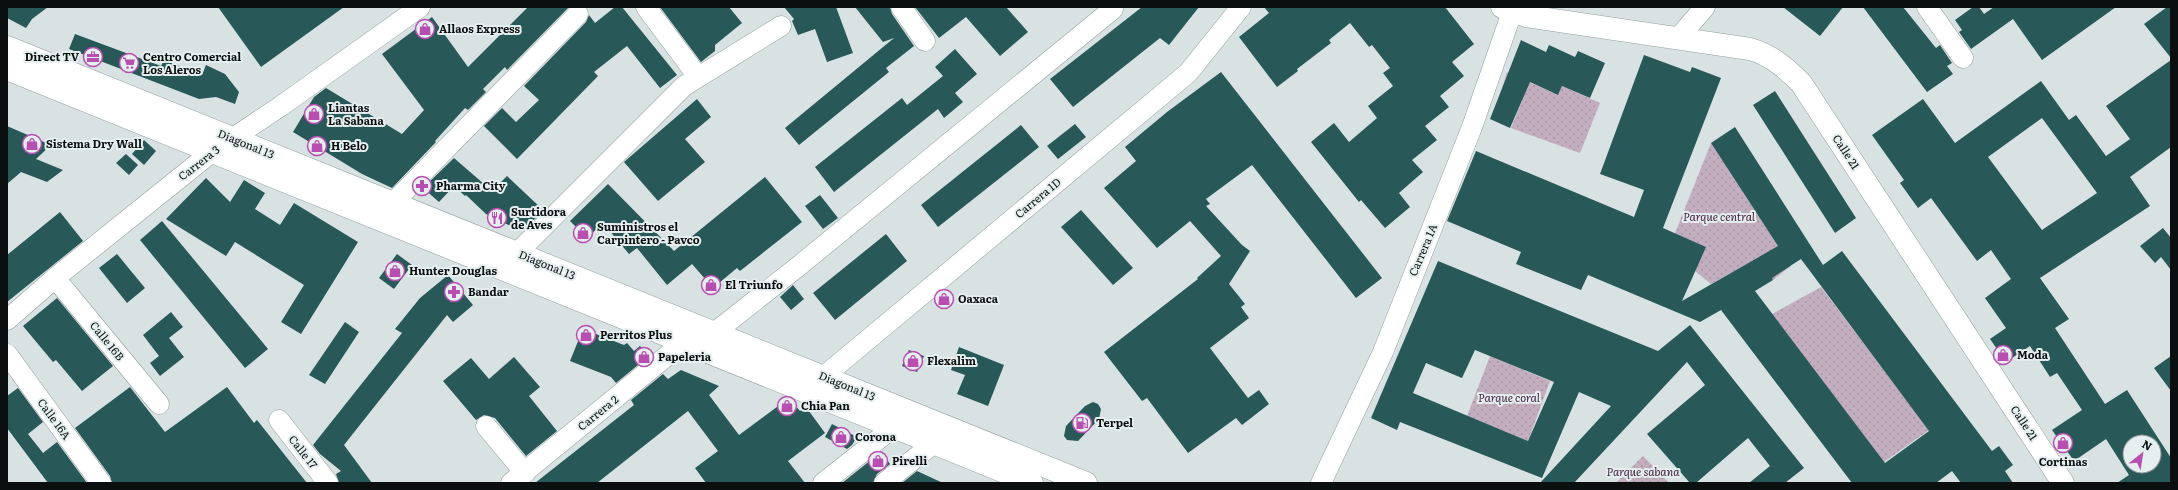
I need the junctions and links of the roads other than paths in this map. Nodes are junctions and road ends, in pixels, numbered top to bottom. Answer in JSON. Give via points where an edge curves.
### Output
{"nodes":[{"id":1,"x":420,"y":7,"type":"edge"},
{"id":2,"x":646,"y":7,"type":"edge"},
{"id":3,"x":901,"y":7,"type":"edge"},
{"id":4,"x":1240,"y":7,"type":"edge"},
{"id":5,"x":1705,"y":7,"type":"edge"},
{"id":6,"x":1113,"y":9,"type":"dead end"},
{"id":7,"x":1507,"y":9,"type":"edge"},
{"id":8,"x":1936,"y":10,"type":"edge"},
{"id":9,"x":578,"y":14,"type":"dead end"},
{"id":10,"x":780,"y":26,"type":"dead end"},
{"id":11,"x":1679,"y":37,"type":"junction"},
{"id":12,"x":925,"y":41,"type":"dead end"},
{"id":13,"x":7,"y":47,"type":"edge"},
{"id":14,"x":1963,"y":58,"type":"dead end"},
{"id":15,"x":7,"y":69,"type":"edge"},
{"id":16,"x":693,"y":70,"type":"dead end"},
{"id":17,"x":232,"y":138,"type":"junction"},
{"id":18,"x":212,"y":152,"type":"junction"},
{"id":19,"x":393,"y":203,"type":"junction"},
{"id":20,"x":517,"y":253,"type":"junction"},
{"id":21,"x":55,"y":278,"type":"junction"},
{"id":22,"x":7,"y":320,"type":"edge"},
{"id":23,"x":714,"y":332,"type":"junction"},
{"id":24,"x":684,"y":342,"type":"junction"},
{"id":25,"x":7,"y":354,"type":"edge"},
{"id":26,"x":823,"y":377,"type":"junction"},
{"id":27,"x":158,"y":404,"type":"dead end"},
{"id":28,"x":279,"y":420,"type":"dead end"},
{"id":29,"x":486,"y":426,"type":"dead end"},
{"id":30,"x":894,"y":427,"type":"junction"},
{"id":31,"x":934,"y":444,"type":"junction"},
{"id":32,"x":518,"y":478,"type":"edge"},
{"id":33,"x":101,"y":483,"type":"edge"},
{"id":34,"x":328,"y":483,"type":"edge"},
{"id":35,"x":823,"y":483,"type":"edge"},
{"id":36,"x":884,"y":483,"type":"edge"},
{"id":37,"x":1032,"y":483,"type":"edge"},
{"id":38,"x":1086,"y":483,"type":"edge"},
{"id":39,"x":1321,"y":483,"type":"edge"},
{"id":40,"x":2063,"y":483,"type":"edge"}],
"edges":[{"from":1,"to":17,"type":"street","name":"Carrera 3"},
{"from":2,"to":16,"type":"street"},
{"from":3,"to":12,"type":"street"},
{"from":4,"to":26,"type":"street","name":"Carrera 1D","via":[[1188,73]]},
{"from":5,"to":11,"type":"street"},
{"from":6,"to":23,"type":"street"},
{"from":7,"to":11,"type":"main road","name":"Calle 21","via":[[1526,16]]},
{"from":7,"to":39,"type":"street","name":"Carrera 1A","via":[[1472,127],[1383,352]]},
{"from":8,"to":14,"type":"street"},
{"from":9,"to":19,"type":"street"},
{"from":10,"to":20,"type":"street","via":[[684,86]]},
{"from":11,"to":40,"type":"main road","name":"Calle 21","via":[[1757,51],[1786,69],[1801,83]]},
{"from":13,"to":17,"type":"main road","name":"Diagonal 13"},
{"from":15,"to":18,"type":"main road","name":"Diagonal 13"},
{"from":17,"to":18,"type":"street","name":"Carrera 3"},
{"from":17,"to":19,"type":"main road","name":"Diagonal 13"},
{"from":18,"to":21,"type":"street","name":"Carrera 3"},
{"from":18,"to":24,"type":"main road","name":"Diagonal 13"},
{"from":19,"to":20,"type":"main road","name":"Diagonal 13"},
{"from":20,"to":23,"type":"main road","name":"Diagonal 13"},
{"from":21,"to":22,"type":"street","name":"Carrera 3"},
{"from":21,"to":27,"type":"street","name":"Calle 16B"},
{"from":23,"to":26,"type":"main road","name":"Diagonal 13"},
{"from":24,"to":30,"type":"main road","name":"Diagonal 13"},
{"from":24,"to":32,"type":"street","name":"Carrera 2"},
{"from":25,"to":33,"type":"street","name":"Calle 16A"},
{"from":26,"to":38,"type":"main road","name":"Diagonal 13"},
{"from":28,"to":34,"type":"street","name":"Calle 17"},
{"from":29,"to":32,"type":"street"},
{"from":30,"to":31,"type":"main road","name":"Diagonal 13"},
{"from":30,"to":35,"type":"street"},
{"from":31,"to":36,"type":"street"},
{"from":31,"to":37,"type":"main road","name":"Diagonal 13"}]}
